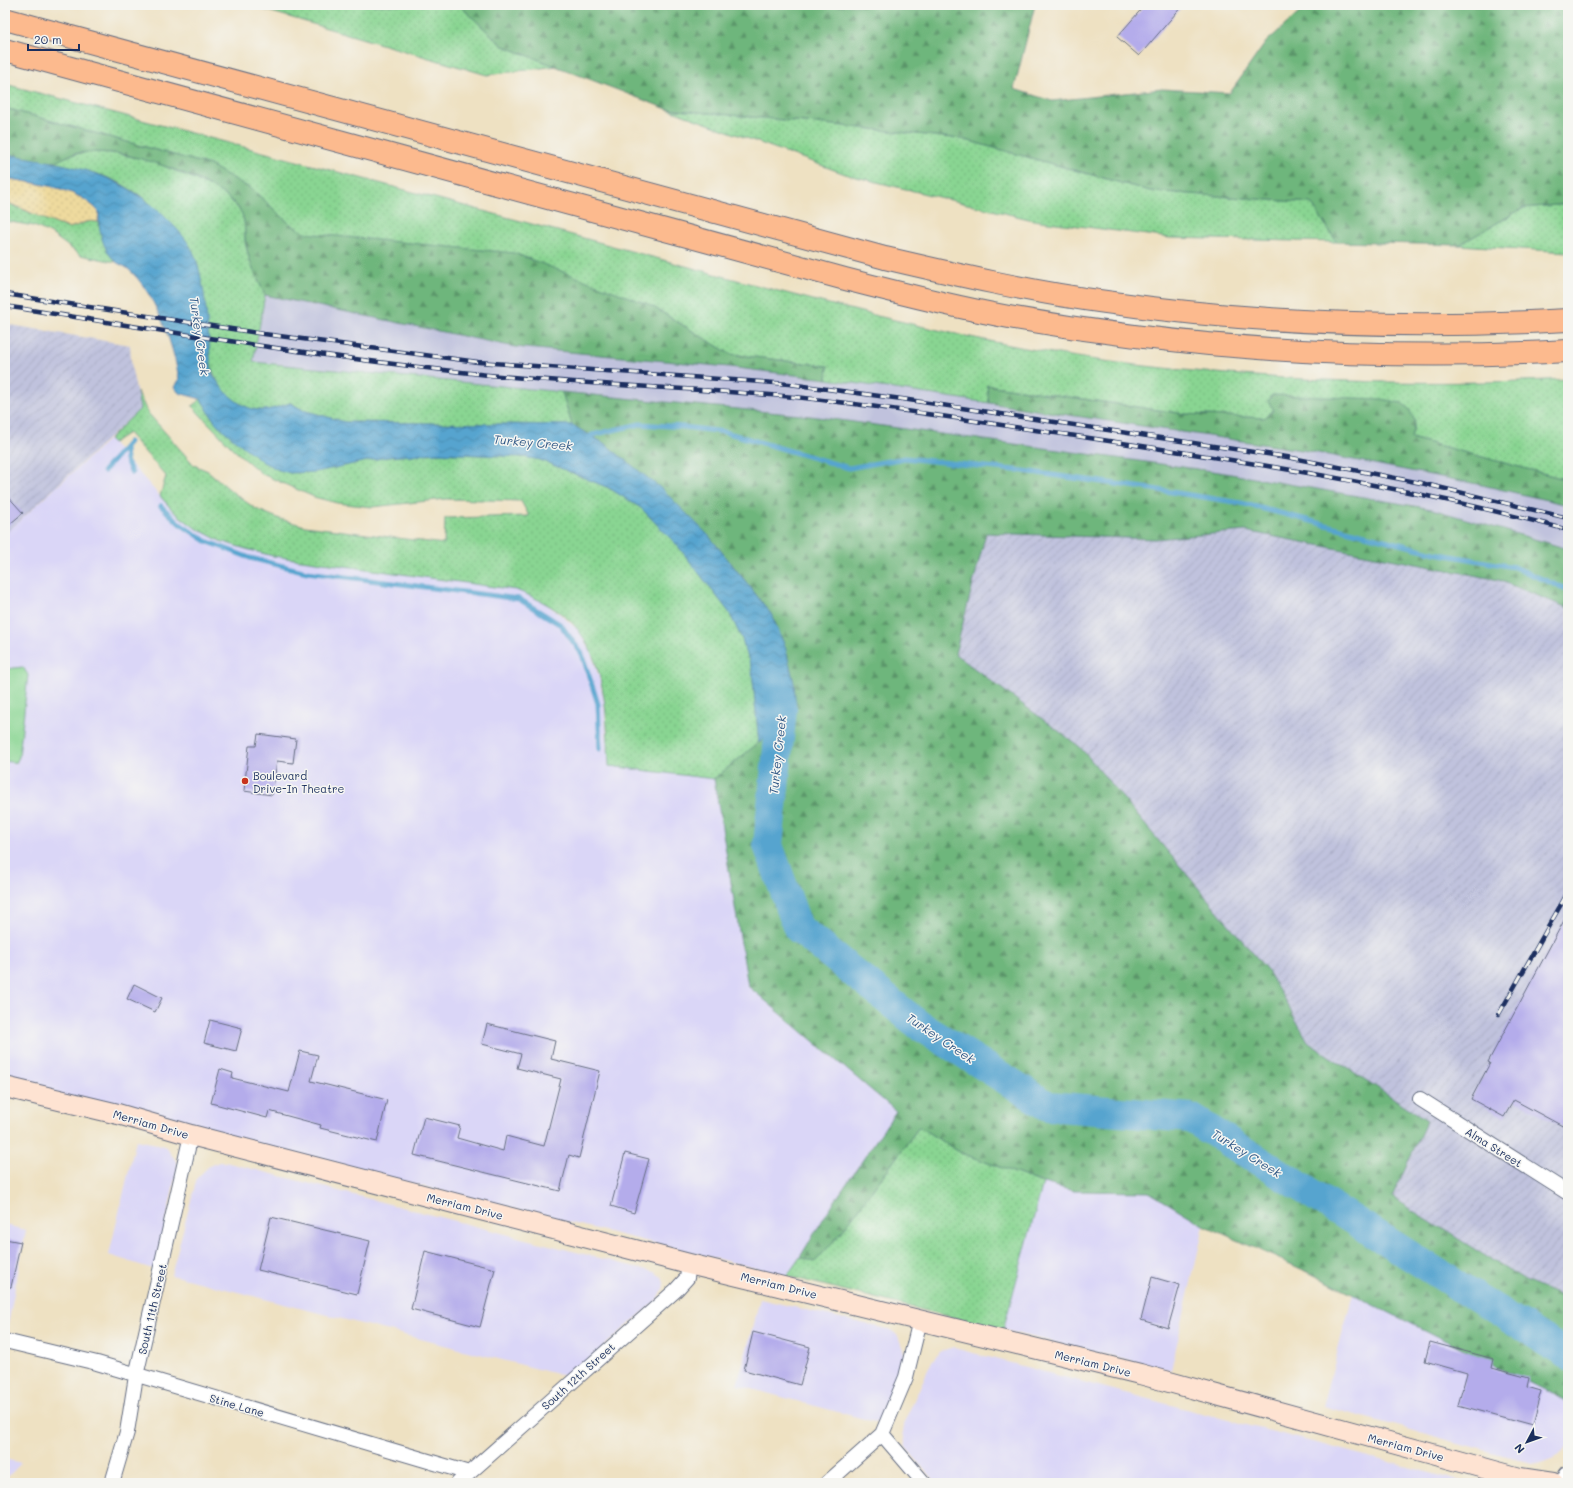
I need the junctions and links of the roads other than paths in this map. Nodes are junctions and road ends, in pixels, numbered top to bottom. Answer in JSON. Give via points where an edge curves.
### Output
{"nodes":[{"id":1,"x":5,"y":18,"type":"edge"},
{"id":2,"x":5,"y":50,"type":"edge"},
{"id":3,"x":1568,"y":320,"type":"edge"},
{"id":4,"x":1568,"y":351,"type":"edge"},
{"id":5,"x":5,"y":1087,"type":"edge"},
{"id":6,"x":1420,"y":1100,"type":"dead end"},
{"id":7,"x":191,"y":1135,"type":"junction"},
{"id":8,"x":1568,"y":1193,"type":"edge"},
{"id":9,"x":689,"y":1264,"type":"junction"},
{"id":10,"x":920,"y":1320,"type":"junction"},
{"id":11,"x":5,"y":1341,"type":"edge"},
{"id":12,"x":136,"y":1376,"type":"junction"},
{"id":13,"x":882,"y":1434,"type":"junction"},
{"id":14,"x":470,"y":1472,"type":"junction"},
{"id":15,"x":1568,"y":1475,"type":"edge"},
{"id":16,"x":112,"y":1483,"type":"edge"},
{"id":17,"x":458,"y":1483,"type":"edge"},
{"id":18,"x":827,"y":1483,"type":"edge"},
{"id":19,"x":924,"y":1483,"type":"edge"},
{"id":20,"x":1553,"y":1483,"type":"edge"},
{"id":21,"x":1564,"y":1483,"type":"edge"}],
"edges":[{"from":1,"to":3,"type":"highway","via":[[885,258],[988,282],[1106,302],[1301,322],[1404,325]]},
{"from":2,"to":4,"type":"highway","via":[[845,279],[934,302],[1009,317],[1151,339],[1288,351],[1369,355]]},
{"from":5,"to":7,"type":"main road","name":"Merriam Drive","via":[[118,1114]]},
{"from":6,"to":8,"type":"street","name":"Alma Street"},
{"from":7,"to":9,"type":"main road","name":"Merriam Drive"},
{"from":7,"to":12,"type":"street","name":"South 11th Street"},
{"from":9,"to":10,"type":"main road","name":"Merriam Drive"},
{"from":9,"to":14,"type":"street","name":"South 12th Street","via":[[687,1278],[676,1290]]},
{"from":10,"to":13,"type":"street","via":[[906,1377]]},
{"from":10,"to":20,"type":"main road","name":"Merriam Drive","via":[[1140,1374],[1520,1478]]},
{"from":11,"to":12,"type":"street","name":"Stine Lane","via":[[58,1353]]},
{"from":12,"to":14,"type":"street","name":"Stine Lane"},
{"from":12,"to":16,"type":"street","name":"South 11th Street","via":[[127,1432]]},
{"from":13,"to":18,"type":"street"},
{"from":13,"to":19,"type":"street"},
{"from":14,"to":17,"type":"street","name":"South 12th Street"},
{"from":15,"to":21,"type":"street"}]}
